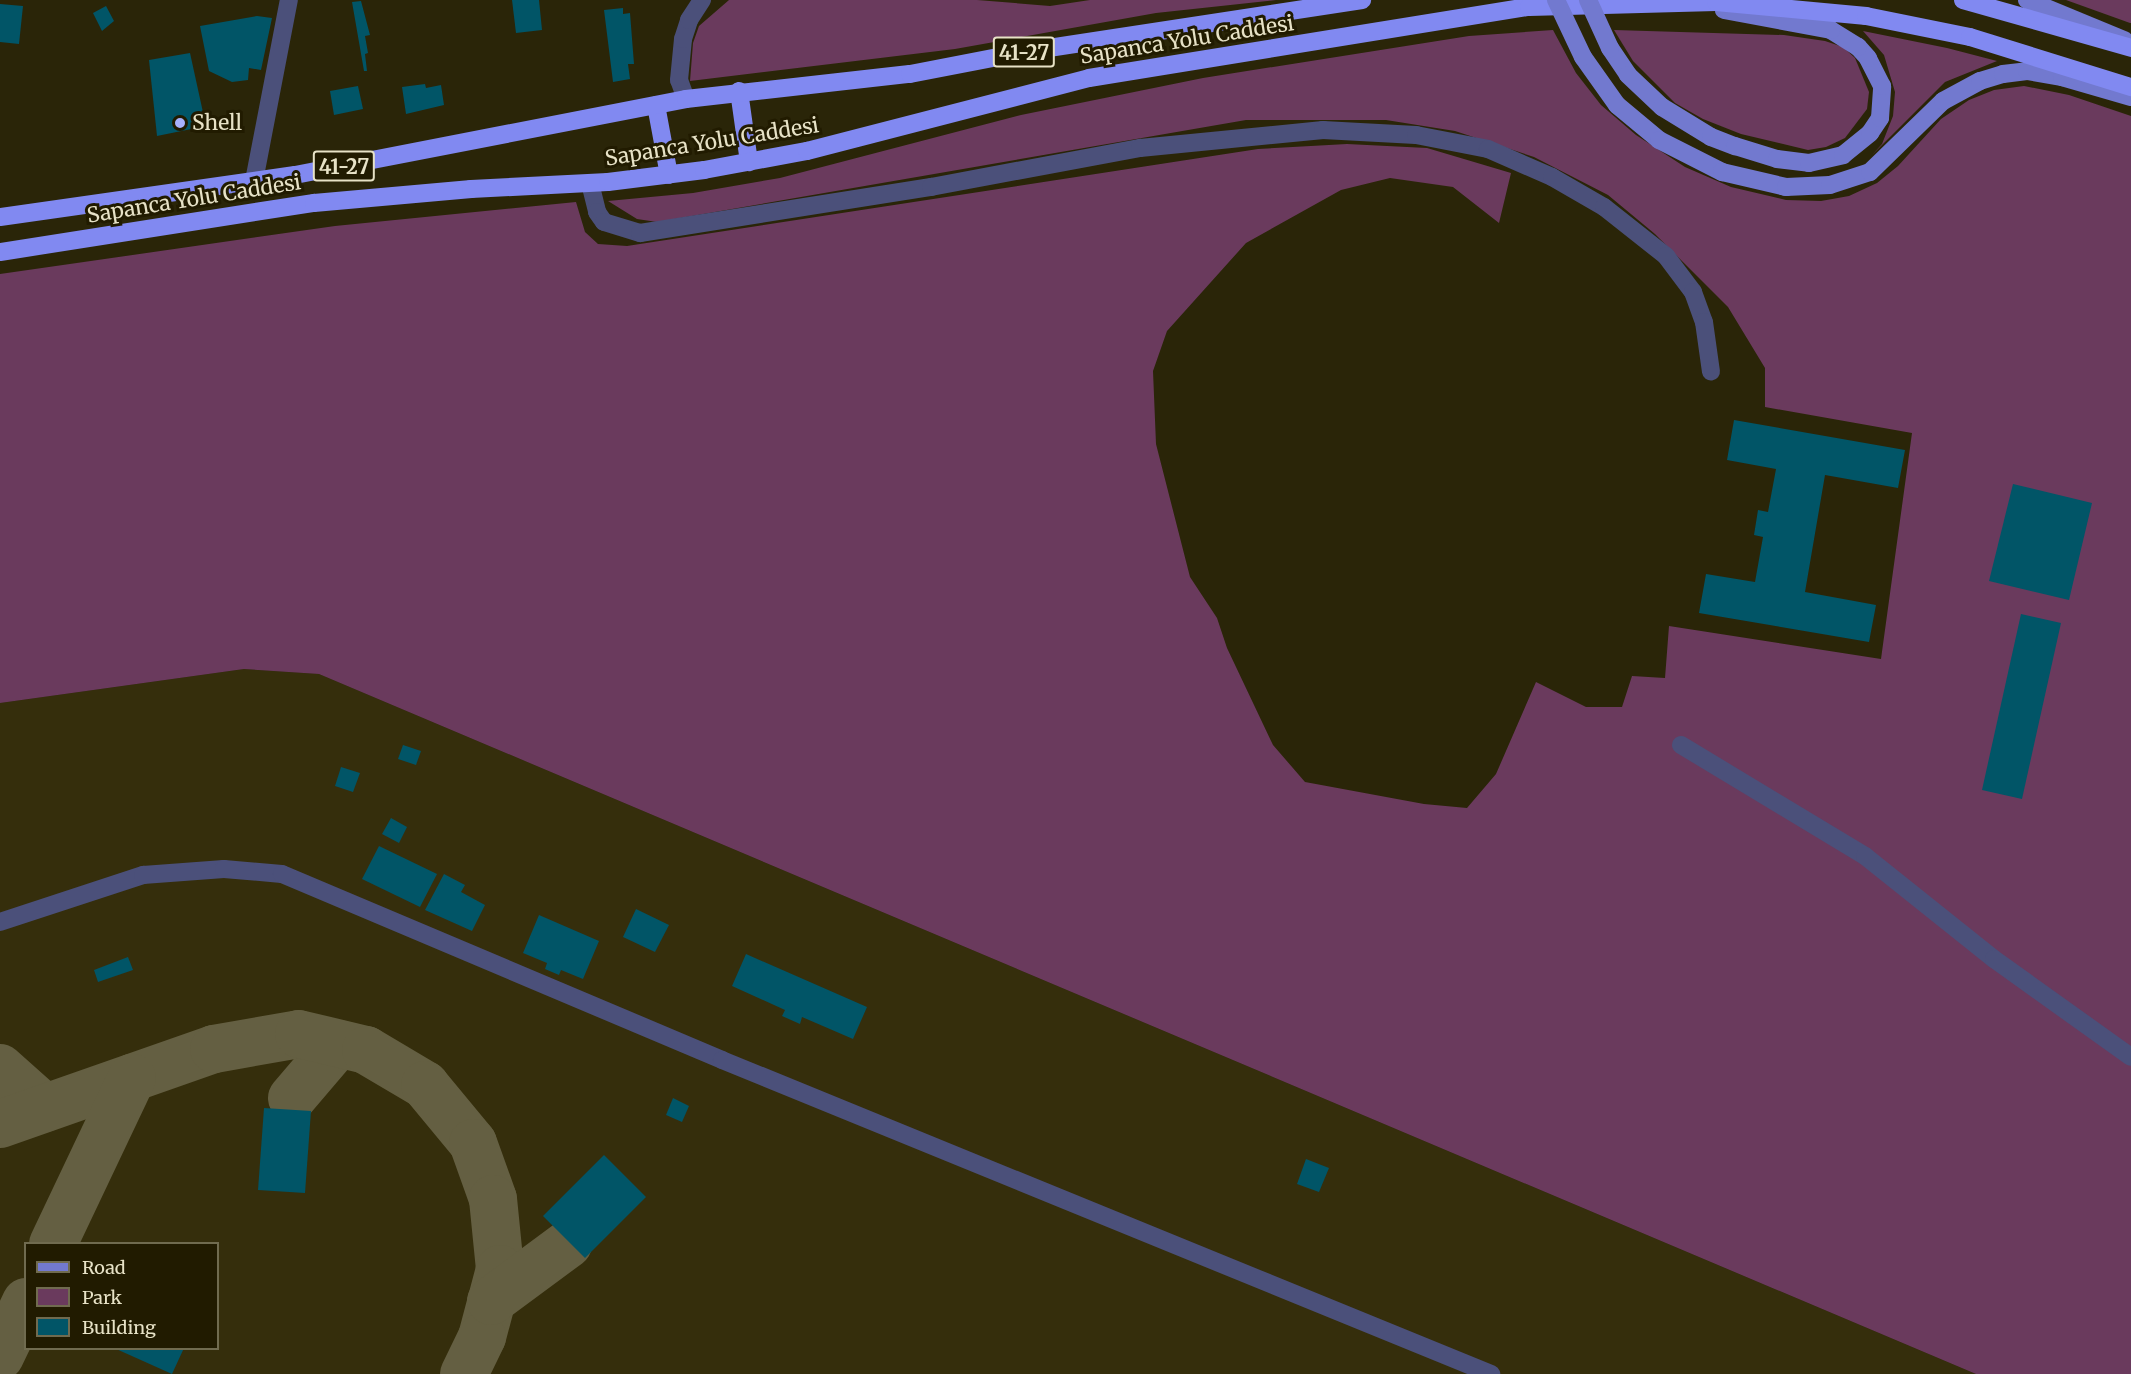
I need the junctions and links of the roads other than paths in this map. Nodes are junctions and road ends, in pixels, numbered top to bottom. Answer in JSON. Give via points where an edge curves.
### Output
{"nodes":[{"id":1,"x":289,"y":0,"type":"edge"},
{"id":2,"x":1362,"y":0,"type":"edge"},
{"id":3,"x":1556,"y":0,"type":"edge"},
{"id":4,"x":1588,"y":0,"type":"edge"},
{"id":5,"x":1963,"y":0,"type":"edge"},
{"id":6,"x":2027,"y":0,"type":"edge"},
{"id":7,"x":1678,"y":1,"type":"edge"},
{"id":8,"x":696,"y":2,"type":"edge"},
{"id":9,"x":2131,"y":43,"type":"edge"},
{"id":10,"x":2131,"y":48,"type":"edge"},
{"id":11,"x":2131,"y":87,"type":"edge"},
{"id":12,"x":739,"y":91,"type":"junction"},
{"id":13,"x":2131,"y":97,"type":"edge"},
{"id":14,"x":686,"y":99,"type":"junction"},
{"id":15,"x":656,"y":105,"type":"junction"},
{"id":16,"x":749,"y":162,"type":"junction"},
{"id":17,"x":669,"y":175,"type":"junction"},
{"id":18,"x":254,"y":181,"type":"junction"},
{"id":19,"x":590,"y":183,"type":"junction"},
{"id":20,"x":0,"y":217,"type":"edge"},
{"id":21,"x":0,"y":252,"type":"edge"},
{"id":22,"x":1712,"y":372,"type":"dead end"},
{"id":23,"x":1681,"y":746,"type":"dead end"},
{"id":24,"x":0,"y":922,"type":"edge"},
{"id":25,"x":2131,"y":1057,"type":"edge"},
{"id":26,"x":1491,"y":1374,"type":"edge"}],
"edges":[{"from":1,"to":18,"type":"street"},
{"from":2,"to":12,"type":"highway","name":"Sapanca Yolu Caddesi","number":"41-27","via":[[1029,51],[910,74]]},
{"from":3,"to":13,"type":"main road","bridge":true,"via":[[1583,57],[1617,105],[1659,140],[1722,172],[1786,187],[1830,185],[1870,172],[1943,101],[1980,81],[2003,74],[2027,71],[2062,77]]},
{"from":4,"to":7,"type":"main road","bridge":true,"via":[[1610,48],[1635,82],[1670,112],[1711,137],[1777,159],[1809,163],[1843,155],[1870,133],[1880,118],[1882,86],[1876,71],[1844,36]]},
{"from":5,"to":10,"type":"highway"},
{"from":6,"to":9,"type":"main road"},
{"from":7,"to":11,"type":"highway","name":"Sapanca Yolu Caddesi","via":[[1866,16],[1970,37]]},
{"from":7,"to":16,"type":"highway","name":"Sapanca Yolu Caddesi","via":[[1493,12],[1089,78],[873,135]]},
{"from":8,"to":14,"type":"street","via":[[683,39],[679,80]]},
{"from":12,"to":14,"type":"highway","name":"Sapanca Yolu Caddesi","number":"41-27"},
{"from":12,"to":16,"type":"highway"},
{"from":14,"to":15,"type":"highway","name":"Sapanca Yolu Caddesi","number":"41-27"},
{"from":15,"to":17,"type":"highway"},
{"from":15,"to":18,"type":"highway","name":"Sapanca Yolu Caddesi","number":"41-27"},
{"from":16,"to":17,"type":"highway","name":"Sapanca Yolu Caddesi"},
{"from":17,"to":19,"type":"highway","name":"Sapanca Yolu Caddesi"},
{"from":18,"to":20,"type":"highway","name":"Sapanca Yolu Caddesi","number":"41-27"},
{"from":19,"to":21,"type":"highway","name":"Sapanca Yolu Caddesi","via":[[314,203]]},
{"from":19,"to":22,"type":"street","via":[[604,222],[640,233],[920,189],[1162,145],[1323,130],[1416,135],[1488,149],[1552,177],[1604,207],[1666,256],[1693,292],[1704,322]]},
{"from":23,"to":25,"type":"street","via":[[1864,856],[1994,959]]},
{"from":24,"to":26,"type":"street","via":[[143,875],[224,869],[282,874],[733,1065]]}]}
